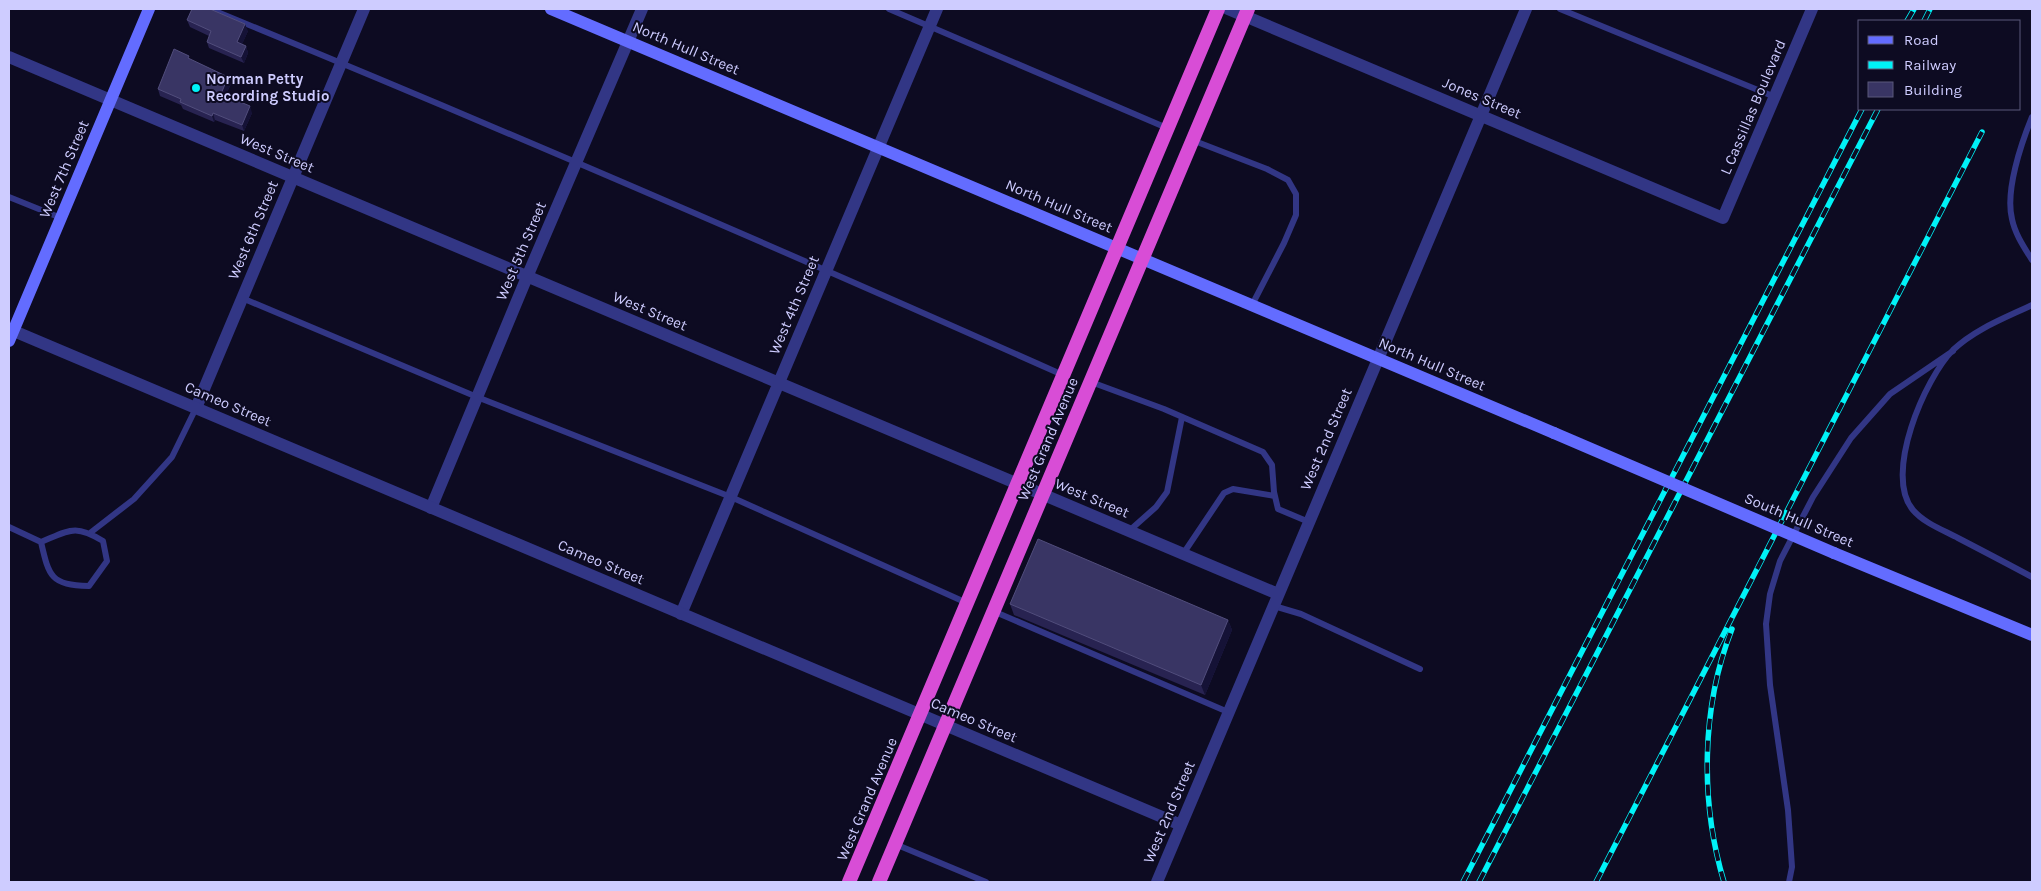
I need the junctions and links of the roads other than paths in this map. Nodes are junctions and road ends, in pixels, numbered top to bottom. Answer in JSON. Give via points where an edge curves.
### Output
{"nodes":[{"id":1,"x":149,"y":9,"type":"edge"},
{"id":2,"x":210,"y":9,"type":"edge"},
{"id":3,"x":364,"y":9,"type":"edge"},
{"id":4,"x":551,"y":9,"type":"edge"},
{"id":5,"x":642,"y":9,"type":"edge"},
{"id":6,"x":889,"y":9,"type":"edge"},
{"id":7,"x":937,"y":9,"type":"edge"},
{"id":8,"x":1218,"y":9,"type":"edge"},
{"id":9,"x":1228,"y":9,"type":"edge"},
{"id":10,"x":1526,"y":9,"type":"edge"},
{"id":11,"x":1560,"y":9,"type":"edge"},
{"id":12,"x":1812,"y":9,"type":"edge"},
{"id":13,"x":1247,"y":12,"type":"edge"},
{"id":14,"x":930,"y":26,"type":"junction"},
{"id":15,"x":628,"y":42,"type":"junction"},
{"id":16,"x":9,"y":57,"type":"edge"},
{"id":17,"x":342,"y":62,"type":"junction"},
{"id":18,"x":1775,"y":97,"type":"junction"},
{"id":19,"x":110,"y":100,"type":"junction"},
{"id":20,"x":1481,"y":116,"type":"junction"},
{"id":21,"x":2032,"y":117,"type":"edge"},
{"id":22,"x":1167,"y":128,"type":"junction"},
{"id":23,"x":1192,"y":140,"type":"junction"},
{"id":24,"x":879,"y":147,"type":"junction"},
{"id":25,"x":576,"y":162,"type":"junction"},
{"id":26,"x":293,"y":178,"type":"junction"},
{"id":27,"x":9,"y":197,"type":"edge"},
{"id":28,"x":61,"y":218,"type":"junction"},
{"id":29,"x":1724,"y":218,"type":"joint"},
{"id":30,"x":1117,"y":248,"type":"junction"},
{"id":31,"x":1142,"y":258,"type":"junction"},
{"id":32,"x":2032,"y":260,"type":"edge"},
{"id":33,"x":827,"y":270,"type":"junction"},
{"id":34,"x":527,"y":277,"type":"junction"},
{"id":35,"x":242,"y":298,"type":"junction"},
{"id":36,"x":1252,"y":305,"type":"junction"},
{"id":37,"x":2032,"y":305,"type":"edge"},
{"id":38,"x":10,"y":334,"type":"edge"},
{"id":39,"x":1952,"y":351,"type":"junction"},
{"id":40,"x":1378,"y":358,"type":"junction"},
{"id":41,"x":1064,"y":376,"type":"junction"},
{"id":42,"x":1090,"y":381,"type":"junction"},
{"id":43,"x":779,"y":383,"type":"junction"},
{"id":44,"x":477,"y":397,"type":"junction"},
{"id":45,"x":196,"y":408,"type":"junction"},
{"id":46,"x":1182,"y":417,"type":"junction"},
{"id":47,"x":1554,"y":433,"type":"joint"},
{"id":48,"x":1018,"y":484,"type":"junction"},
{"id":49,"x":1042,"y":494,"type":"junction"},
{"id":50,"x":1275,"y":496,"type":"junction"},
{"id":51,"x":731,"y":497,"type":"junction"},
{"id":52,"x":431,"y":508,"type":"junction"},
{"id":53,"x":1309,"y":522,"type":"junction"},
{"id":54,"x":9,"y":527,"type":"edge"},
{"id":55,"x":1128,"y":531,"type":"junction"},
{"id":56,"x":90,"y":533,"type":"junction"},
{"id":57,"x":42,"y":542,"type":"junction"},
{"id":58,"x":1183,"y":554,"type":"junction"},
{"id":59,"x":2032,"y":577,"type":"edge"},
{"id":60,"x":1276,"y":600,"type":"junction"},
{"id":61,"x":967,"y":603,"type":"junction"},
{"id":62,"x":993,"y":610,"type":"junction"},
{"id":63,"x":682,"y":614,"type":"junction"},
{"id":64,"x":2032,"y":635,"type":"edge"},
{"id":65,"x":1420,"y":669,"type":"dead end"},
{"id":66,"x":1228,"y":712,"type":"junction"},
{"id":67,"x":921,"y":715,"type":"junction"},
{"id":68,"x":945,"y":725,"type":"junction"},
{"id":69,"x":1181,"y":825,"type":"junction"},
{"id":70,"x":895,"y":844,"type":"junction"},
{"id":71,"x":849,"y":882,"type":"edge"},
{"id":72,"x":879,"y":882,"type":"edge"},
{"id":73,"x":986,"y":882,"type":"edge"},
{"id":74,"x":1157,"y":882,"type":"edge"},
{"id":75,"x":1789,"y":882,"type":"edge"}],
"edges":[{"from":1,"to":19,"type":"main road","name":"West 7th Street"},
{"from":2,"to":17,"type":"lane"},
{"from":3,"to":17,"type":"street","name":"West 6th Street"},
{"from":4,"to":15,"type":"main road","name":"North Hull Street"},
{"from":5,"to":15,"type":"street","name":"West 5th Street"},
{"from":6,"to":14,"type":"lane"},
{"from":7,"to":14,"type":"street","name":"West 4th Street"},
{"from":8,"to":22,"type":"highway","name":"West Grand Avenue"},
{"from":9,"to":13,"type":"street","name":"Jones Street"},
{"from":10,"to":20,"type":"street","name":"West 2nd Street"},
{"from":11,"to":18,"type":"lane"},
{"from":12,"to":18,"type":"street","name":"L Cassillas Boulevard"},
{"from":13,"to":20,"type":"street","name":"Jones Street"},
{"from":13,"to":23,"type":"highway","name":"West Grand Avenue"},
{"from":14,"to":22,"type":"lane"},
{"from":14,"to":24,"type":"street","name":"West 4th Street"},
{"from":15,"to":24,"type":"main road","name":"North Hull Street"},
{"from":15,"to":25,"type":"street","name":"West 5th Street"},
{"from":16,"to":19,"type":"street","name":"West Street"},
{"from":17,"to":25,"type":"lane"},
{"from":17,"to":26,"type":"street","name":"West 6th Street"},
{"from":18,"to":29,"type":"street","name":"L Cassillas Boulevard"},
{"from":19,"to":26,"type":"street","name":"West Street"},
{"from":19,"to":28,"type":"main road","name":"West 7th Street"},
{"from":20,"to":29,"type":"street","name":"Jones Street"},
{"from":20,"to":40,"type":"street","name":"West 2nd Street"},
{"from":21,"to":32,"type":"lane","via":[[2014,176],[2010,204],[2017,234]]},
{"from":22,"to":30,"type":"highway","name":"West Grand Avenue"},
{"from":23,"to":31,"type":"highway","name":"West Grand Avenue"},
{"from":23,"to":36,"type":"lane","via":[[1267,169],[1288,180],[1296,194],[1296,215]]},
{"from":24,"to":30,"type":"main road","name":"North Hull Street"},
{"from":24,"to":33,"type":"street","name":"West 4th Street"},
{"from":25,"to":33,"type":"lane"},
{"from":25,"to":34,"type":"street","name":"West 5th Street"},
{"from":26,"to":34,"type":"street","name":"West Street"},
{"from":26,"to":35,"type":"street","name":"West 6th Street"},
{"from":27,"to":28,"type":"lane"},
{"from":28,"to":38,"type":"main road","name":"West 7th Street"},
{"from":30,"to":31,"type":"main road","name":"North Hull Street"},
{"from":30,"to":41,"type":"highway","name":"West Grand Avenue"},
{"from":31,"to":36,"type":"main road","name":"North Hull Street"},
{"from":31,"to":42,"type":"highway","name":"West Grand Avenue"},
{"from":33,"to":41,"type":"lane"},
{"from":33,"to":43,"type":"street","name":"West 4th Street"},
{"from":34,"to":43,"type":"street","name":"West Street"},
{"from":34,"to":44,"type":"street","name":"West 5th Street"},
{"from":35,"to":44,"type":"lane"},
{"from":35,"to":45,"type":"street","name":"West 6th Street"},
{"from":36,"to":40,"type":"main road","name":"North Hull Street"},
{"from":37,"to":39,"type":"lane","via":[[1974,333]]},
{"from":38,"to":45,"type":"street","name":"Cameo Street"},
{"from":39,"to":59,"type":"lane","via":[[1933,379],[1914,419],[1902,472],[1904,493],[1913,510],[1930,524]]},
{"from":39,"to":75,"type":"lane","via":[[1890,394],[1851,438],[1814,497],[1780,561],[1770,594],[1766,624],[1788,810],[1792,867]]},
{"from":40,"to":47,"type":"main road","name":"North Hull Street"},
{"from":40,"to":53,"type":"street","name":"West 2nd Street"},
{"from":41,"to":48,"type":"highway","name":"West Grand Avenue"},
{"from":42,"to":46,"type":"lane"},
{"from":42,"to":49,"type":"highway","name":"West Grand Avenue"},
{"from":43,"to":48,"type":"street","name":"West Street"},
{"from":43,"to":51,"type":"street","name":"West 4th Street"},
{"from":44,"to":51,"type":"lane"},
{"from":44,"to":52,"type":"street","name":"West 5th Street"},
{"from":45,"to":52,"type":"street","name":"Cameo Street"},
{"from":45,"to":56,"type":"lane","via":[[172,457],[134,499]]},
{"from":46,"to":50,"type":"lane","via":[[1262,452],[1272,465]]},
{"from":46,"to":55,"type":"lane","via":[[1167,492],[1156,507]]},
{"from":47,"to":64,"type":"main road","name":"South Hull Street","bridge":true},
{"from":48,"to":49,"type":"street","name":"West Street"},
{"from":48,"to":61,"type":"highway","name":"West Grand Avenue"},
{"from":49,"to":55,"type":"street","name":"West Street"},
{"from":49,"to":62,"type":"highway","name":"West Grand Avenue"},
{"from":50,"to":53,"type":"lane","via":[[1278,509]]},
{"from":50,"to":58,"type":"lane","via":[[1233,489],[1224,492]]},
{"from":51,"to":61,"type":"lane"},
{"from":51,"to":63,"type":"street","name":"West 4th Street"},
{"from":52,"to":63,"type":"street","name":"Cameo Street"},
{"from":53,"to":60,"type":"street","name":"West 2nd Street"},
{"from":54,"to":57,"type":"lane"},
{"from":55,"to":58,"type":"street","name":"West Street"},
{"from":56,"to":57,"type":"lane","via":[[72,529]]},
{"from":56,"to":57,"type":"lane","via":[[103,541],[107,561],[89,586],[68,585],[56,580],[47,566]]},
{"from":58,"to":60,"type":"street","name":"West Street"},
{"from":60,"to":65,"type":"lane"},
{"from":60,"to":66,"type":"street","name":"West 2nd Street"},
{"from":61,"to":67,"type":"highway","name":"West Grand Avenue"},
{"from":62,"to":66,"type":"lane"},
{"from":62,"to":68,"type":"highway","name":"West Grand Avenue"},
{"from":63,"to":67,"type":"street","name":"Cameo Street"},
{"from":66,"to":69,"type":"street","name":"West 2nd Street"},
{"from":67,"to":68,"type":"street","name":"Cameo Street"},
{"from":67,"to":71,"type":"highway","name":"West Grand Avenue"},
{"from":68,"to":69,"type":"street","name":"Cameo Street"},
{"from":68,"to":70,"type":"highway","name":"West Grand Avenue"},
{"from":69,"to":74,"type":"street","name":"West 2nd Street"},
{"from":70,"to":72,"type":"highway","name":"West Grand Avenue"},
{"from":70,"to":73,"type":"lane"}]}
